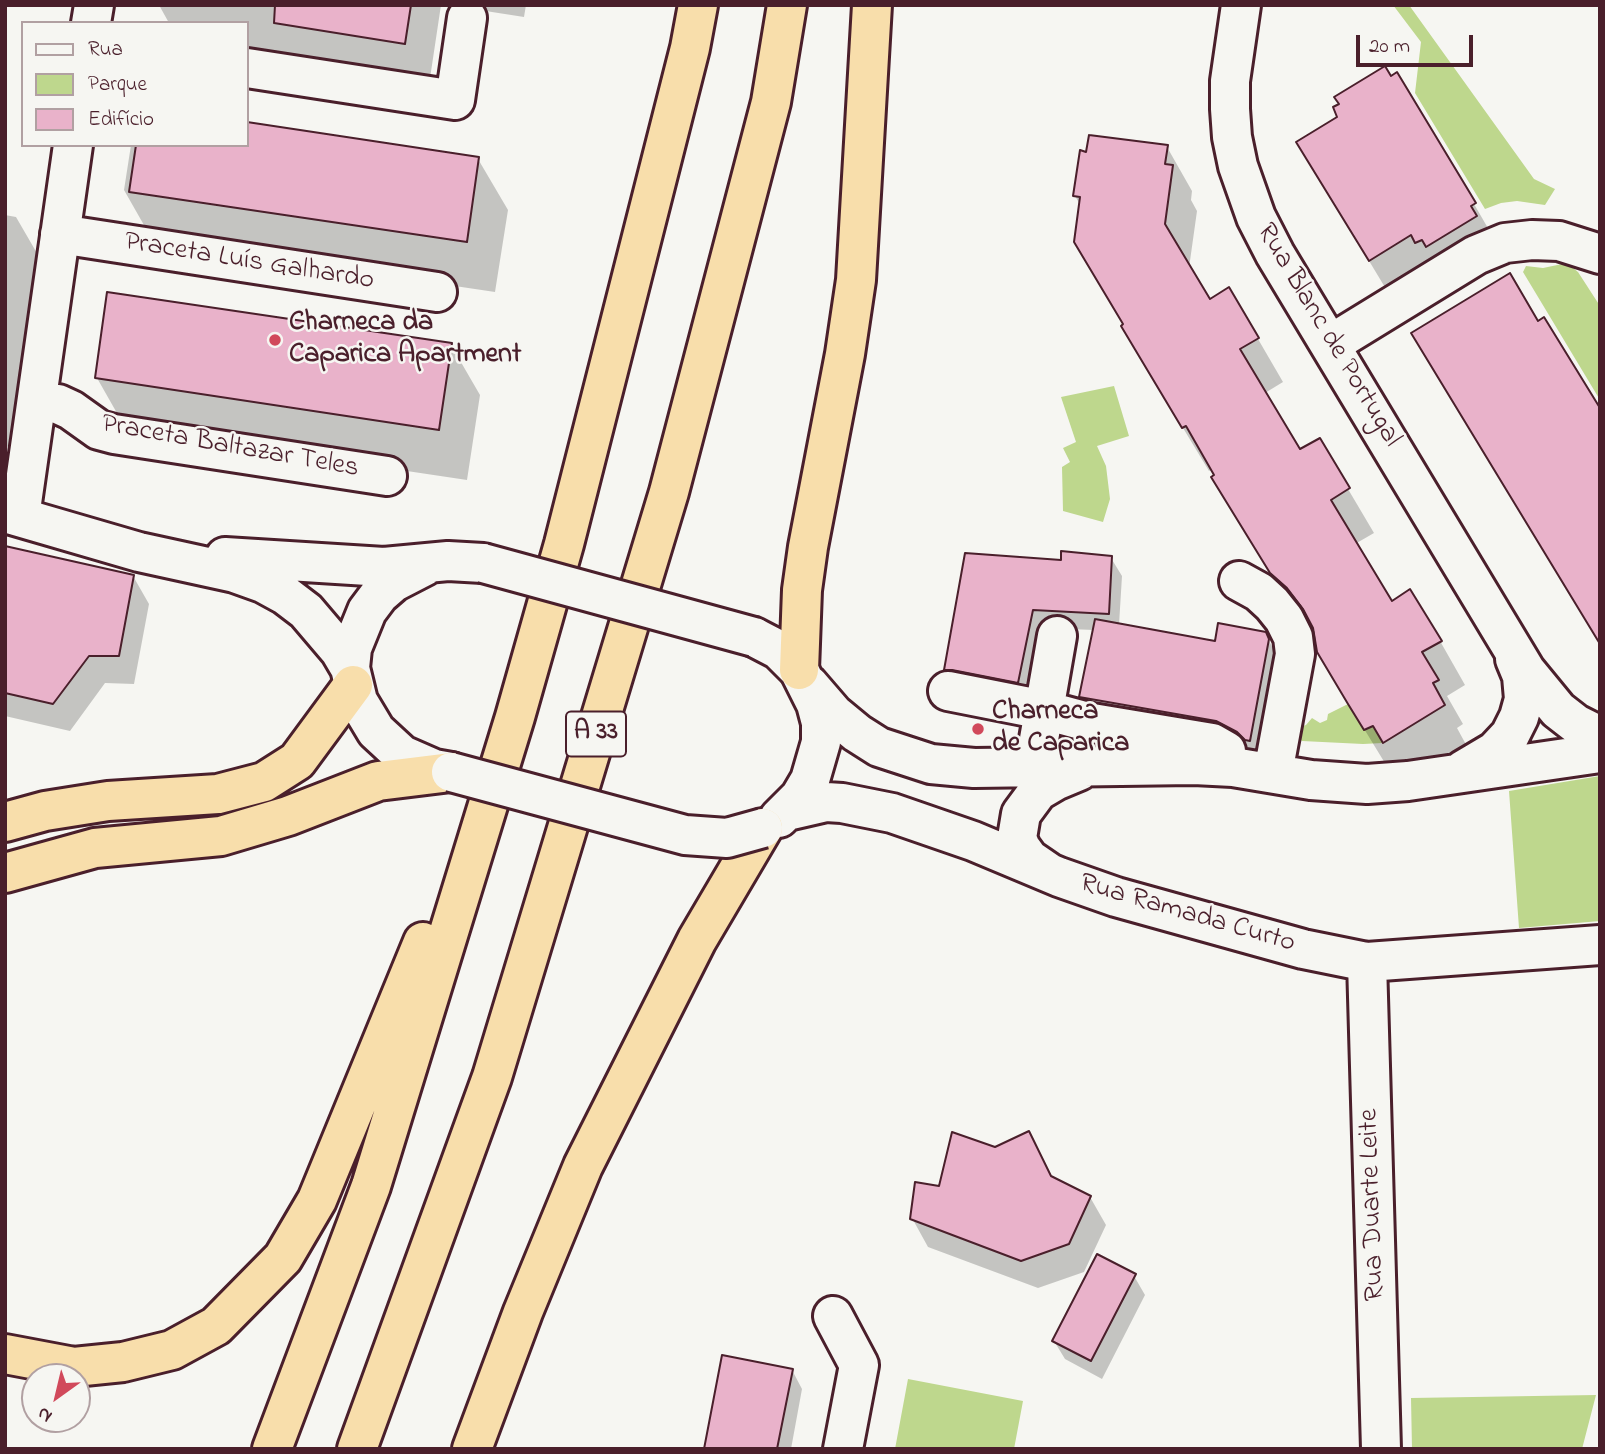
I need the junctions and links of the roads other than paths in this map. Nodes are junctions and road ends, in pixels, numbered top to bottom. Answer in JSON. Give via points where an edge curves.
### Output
{"nodes":[{"id":1,"x":698,"y":5,"type":"edge"},
{"id":2,"x":788,"y":5,"type":"edge"},
{"id":3,"x":872,"y":5,"type":"edge"},
{"id":4,"x":1241,"y":5,"type":"edge"},
{"id":5,"x":467,"y":18,"type":"dead end"},
{"id":6,"x":248,"y":68,"type":"edge"},
{"id":7,"x":73,"y":147,"type":"edge"},
{"id":8,"x":60,"y":234,"type":"junction"},
{"id":9,"x":1600,"y":254,"type":"edge"},
{"id":10,"x":437,"y":292,"type":"dead end"},
{"id":11,"x":1331,"y":344,"type":"junction"},
{"id":12,"x":37,"y":401,"type":"junction"},
{"id":13,"x":387,"y":476,"type":"dead end"},
{"id":14,"x":13,"y":515,"type":"edge"},
{"id":15,"x":139,"y":552,"type":"junction"},
{"id":16,"x":430,"y":564,"type":"junction"},
{"id":17,"x":1239,"y":581,"type":"dead end"},
{"id":18,"x":1057,"y":636,"type":"dead end"},
{"id":19,"x":1508,"y":641,"type":"junction"},
{"id":20,"x":352,"y":676,"type":"junction"},
{"id":21,"x":804,"y":678,"type":"junction"},
{"id":22,"x":948,"y":691,"type":"dead end"},
{"id":23,"x":1044,"y":710,"type":"junction"},
{"id":24,"x":515,"y":717,"type":"junction"},
{"id":25,"x":1600,"y":736,"type":"edge"},
{"id":26,"x":1600,"y":753,"type":"edge"},
{"id":27,"x":1108,"y":765,"type":"junction"},
{"id":28,"x":1233,"y":767,"type":"junction"},
{"id":29,"x":1034,"y":768,"type":"junction"},
{"id":30,"x":451,"y":772,"type":"junction"},
{"id":31,"x":1273,"y":773,"type":"junction"},
{"id":32,"x":1454,"y":774,"type":"junction"},
{"id":33,"x":775,"y":820,"type":"junction"},
{"id":34,"x":5,"y":821,"type":"edge"},
{"id":35,"x":5,"y":873,"type":"edge"},
{"id":36,"x":1059,"y":877,"type":"junction"},
{"id":37,"x":1600,"y":944,"type":"edge"},
{"id":38,"x":1367,"y":962,"type":"junction"},
{"id":39,"x":833,"y":1316,"type":"dead end"},
{"id":40,"x":5,"y":1354,"type":"edge"},
{"id":41,"x":272,"y":1449,"type":"edge"},
{"id":42,"x":357,"y":1449,"type":"edge"},
{"id":43,"x":472,"y":1449,"type":"edge"},
{"id":44,"x":843,"y":1449,"type":"edge"},
{"id":45,"x":1381,"y":1449,"type":"edge"}],
"edges":[{"from":1,"to":24,"type":"highway","via":[[567,531]]},
{"from":2,"to":42,"type":"highway","number":"A 33","via":[[771,102],[669,492],[492,1077]]},
{"from":3,"to":21,"type":"highway","via":[[856,280],[802,590]]},
{"from":4,"to":11,"type":"street","name":"Rua Blanc de Portugal","via":[[1230,81],[1238,166],[1256,218]]},
{"from":5,"to":6,"type":"street","via":[[455,100]]},
{"from":7,"to":8,"type":"street"},
{"from":8,"to":10,"type":"street","name":"Praceta Luís Galhardo"},
{"from":8,"to":12,"type":"street"},
{"from":9,"to":11,"type":"street","via":[[1559,241],[1505,243],[1476,255]]},
{"from":11,"to":19,"type":"street","name":"Rua Blanc de Portugal"},
{"from":12,"to":13,"type":"street","name":"Praceta Baltazar Teles","via":[[71,410],[99,430]]},
{"from":12,"to":14,"type":"street"},
{"from":14,"to":15,"type":"street"},
{"from":15,"to":16,"type":"street","via":[[384,567]]},
{"from":15,"to":20,"type":"street","name":"Rua Ramada Curto","via":[[235,573],[285,595],[325,631]]},
{"from":16,"to":20,"type":"street","via":[[411,571],[379,595],[358,629],[352,648]]},
{"from":16,"to":21,"type":"street","bridge":true,"via":[[483,563],[754,637],[779,650]]},
{"from":17,"to":31,"type":"street","via":[[1272,604],[1293,637]]},
{"from":18,"to":23,"type":"street"},
{"from":19,"to":25,"type":"street","name":"Rua Blanc de Portugal","via":[[1558,710]]},
{"from":19,"to":32,"type":"street","name":"Rua Blanc de Portugal","via":[[1522,676],[1524,699],[1519,717],[1495,751]]},
{"from":20,"to":30,"type":"street","name":"Rua Ramada Curto","via":[[366,717],[388,744],[418,763]]},
{"from":20,"to":34,"type":"highway","via":[[298,761],[264,782],[218,794],[108,801]]},
{"from":21,"to":29,"type":"street","via":[[857,733],[904,757],[974,768]]},
{"from":21,"to":33,"type":"street","via":[[821,723],[821,742],[800,797]]},
{"from":22,"to":23,"type":"street"},
{"from":23,"to":28,"type":"street","via":[[1092,723],[1212,743],[1230,756]]},
{"from":23,"to":29,"type":"street"},
{"from":24,"to":40,"type":"highway","via":[[317,1200],[283,1258],[216,1326],[172,1350],[74,1367]]},
{"from":24,"to":41,"type":"highway","via":[[371,1186]]},
{"from":26,"to":32,"type":"street"},
{"from":27,"to":28,"type":"street"},
{"from":27,"to":29,"type":"street"},
{"from":27,"to":36,"type":"street","via":[[1055,781],[1038,791],[1021,814],[1017,838],[1021,848],[1041,869]]},
{"from":28,"to":31,"type":"street"},
{"from":30,"to":33,"type":"street","name":"Rua Ramada Curto","bridge":true,"via":[[685,835],[727,838]]},
{"from":30,"to":35,"type":"highway","via":[[378,781],[220,836],[95,848]]},
{"from":31,"to":32,"type":"street","via":[[1367,784]]},
{"from":33,"to":36,"type":"street","name":"Rua Ramada Curto","via":[[826,802],[892,813]]},
{"from":33,"to":43,"type":"highway","via":[[697,940],[583,1166]]},
{"from":36,"to":38,"type":"street","name":"Rua Ramada Curto","via":[[1303,949]]},
{"from":37,"to":38,"type":"street","name":"Rua Ramada Curto"},
{"from":38,"to":45,"type":"street","name":"Rua Duarte Leite"},
{"from":39,"to":44,"type":"street","via":[[859,1365]]}]}
